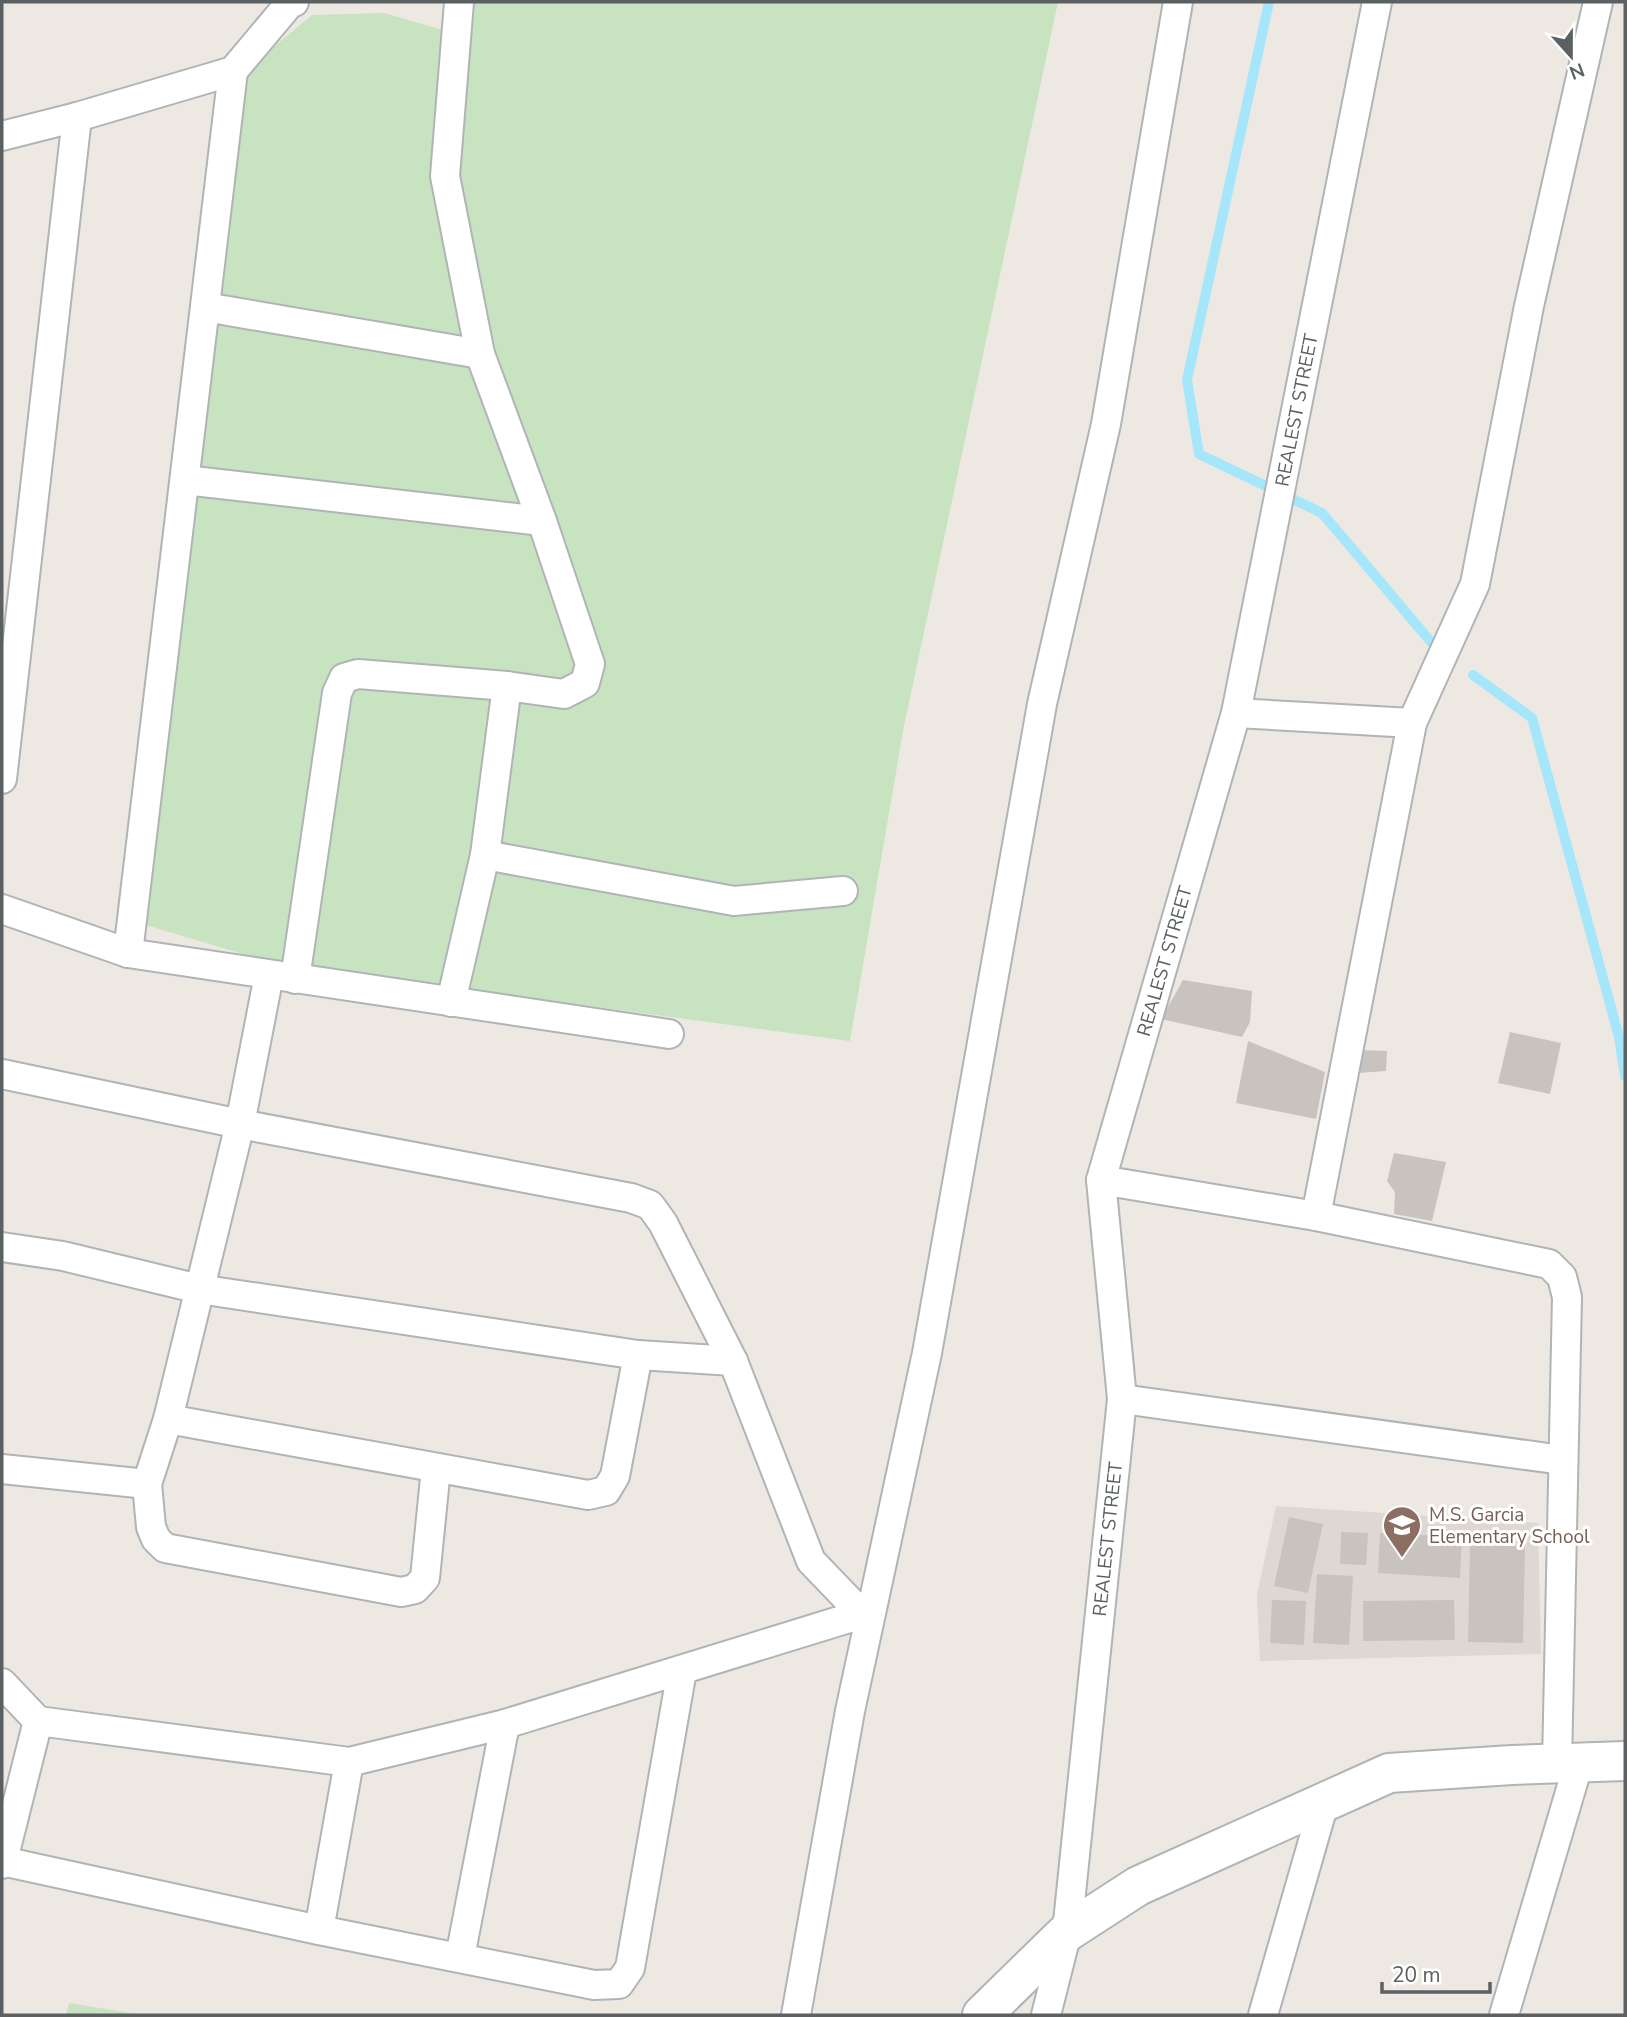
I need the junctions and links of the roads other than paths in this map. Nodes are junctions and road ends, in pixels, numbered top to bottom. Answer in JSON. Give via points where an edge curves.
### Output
{"nodes":[{"id":1,"x":294,"y":2,"type":"edge"},
{"id":2,"x":459,"y":2,"type":"edge"},
{"id":3,"x":1178,"y":2,"type":"edge"},
{"id":4,"x":1377,"y":2,"type":"edge"},
{"id":5,"x":1598,"y":2,"type":"edge"},
{"id":6,"x":233,"y":71,"type":"junction"},
{"id":7,"x":78,"y":117,"type":"junction"},
{"id":8,"x":2,"y":136,"type":"edge"},
{"id":9,"x":205,"y":307,"type":"junction"},
{"id":10,"x":480,"y":355,"type":"junction"},
{"id":11,"x":185,"y":480,"type":"junction"},
{"id":12,"x":542,"y":521,"type":"junction"},
{"id":13,"x":507,"y":687,"type":"junction"},
{"id":14,"x":1236,"y":713,"type":"junction"},
{"id":15,"x":1412,"y":723,"type":"junction"},
{"id":16,"x":2,"y":779,"type":"edge"},
{"id":17,"x":485,"y":855,"type":"junction"},
{"id":18,"x":843,"y":891,"type":"dead end"},
{"id":19,"x":2,"y":909,"type":"edge"},
{"id":20,"x":128,"y":953,"type":"junction"},
{"id":21,"x":282,"y":977,"type":"junction"},
{"id":22,"x":452,"y":1002,"type":"junction"},
{"id":23,"x":669,"y":1034,"type":"dead end"},
{"id":24,"x":2,"y":1074,"type":"edge"},
{"id":25,"x":240,"y":1124,"type":"junction"},
{"id":26,"x":1101,"y":1180,"type":"junction"},
{"id":27,"x":1316,"y":1216,"type":"junction"},
{"id":28,"x":2,"y":1247,"type":"edge"},
{"id":29,"x":199,"y":1289,"type":"junction"},
{"id":30,"x":638,"y":1355,"type":"junction"},
{"id":31,"x":733,"y":1361,"type":"junction"},
{"id":32,"x":1122,"y":1399,"type":"junction"},
{"id":33,"x":168,"y":1419,"type":"junction"},
{"id":34,"x":1562,"y":1460,"type":"junction"},
{"id":35,"x":436,"y":1468,"type":"junction"},
{"id":36,"x":2,"y":1469,"type":"edge"},
{"id":37,"x":147,"y":1485,"type":"junction"},
{"id":38,"x":865,"y":1620,"type":"junction"},
{"id":39,"x":682,"y":1670,"type":"junction"},
{"id":40,"x":2,"y":1683,"type":"edge"},
{"id":41,"x":38,"y":1721,"type":"junction"},
{"id":42,"x":505,"y":1724,"type":"junction"},
{"id":43,"x":1625,"y":1761,"type":"edge"},
{"id":44,"x":349,"y":1762,"type":"junction"},
{"id":45,"x":1568,"y":1763,"type":"junction"},
{"id":46,"x":1324,"y":1803,"type":"junction"},
{"id":47,"x":2,"y":1863,"type":"edge"},
{"id":48,"x":319,"y":1930,"type":"junction"},
{"id":49,"x":1067,"y":1932,"type":"junction"},
{"id":50,"x":460,"y":1957,"type":"junction"},
{"id":51,"x":796,"y":2015,"type":"edge"},
{"id":52,"x":982,"y":2015,"type":"edge"},
{"id":53,"x":1046,"y":2015,"type":"edge"},
{"id":54,"x":1263,"y":2015,"type":"edge"},
{"id":55,"x":1504,"y":2015,"type":"edge"}],
"edges":[{"from":1,"to":6,"type":"street"},
{"from":2,"to":10,"type":"street","via":[[445,177]]},
{"from":3,"to":38,"type":"street","via":[[1106,424],[1042,704],[927,1353]]},
{"from":4,"to":14,"type":"street","name":"REALEST STREET"},
{"from":5,"to":15,"type":"street","via":[[1529,306],[1475,584]]},
{"from":6,"to":7,"type":"street"},
{"from":6,"to":9,"type":"street"},
{"from":7,"to":8,"type":"street"},
{"from":7,"to":16,"type":"street"},
{"from":9,"to":10,"type":"street"},
{"from":9,"to":11,"type":"street"},
{"from":10,"to":12,"type":"street"},
{"from":11,"to":12,"type":"street"},
{"from":11,"to":20,"type":"street"},
{"from":12,"to":13,"type":"street","via":[[590,664],[585,683],[564,694]]},
{"from":13,"to":17,"type":"street"},
{"from":13,"to":21,"type":"street","via":[[358,674],[344,678],[337,693]]},
{"from":14,"to":15,"type":"street"},
{"from":14,"to":26,"type":"street","name":"REALEST STREET"},
{"from":15,"to":27,"type":"street"},
{"from":17,"to":18,"type":"street","via":[[734,901]]},
{"from":17,"to":22,"type":"street"},
{"from":19,"to":20,"type":"street"},
{"from":20,"to":21,"type":"street"},
{"from":21,"to":22,"type":"street"},
{"from":21,"to":25,"type":"street"},
{"from":22,"to":23,"type":"street"},
{"from":24,"to":25,"type":"street"},
{"from":25,"to":29,"type":"street"},
{"from":25,"to":31,"type":"street","via":[[650,1205]]},
{"from":26,"to":27,"type":"street"},
{"from":26,"to":32,"type":"street","name":"REALEST STREET"},
{"from":27,"to":34,"type":"street","via":[[1549,1264],[1562,1277],[1567,1297]]},
{"from":28,"to":29,"type":"street","via":[[63,1256]]},
{"from":29,"to":30,"type":"street"},
{"from":29,"to":33,"type":"street"},
{"from":30,"to":31,"type":"street"},
{"from":30,"to":35,"type":"street","via":[[615,1476],[606,1491],[588,1495]]},
{"from":31,"to":38,"type":"street","via":[[811,1561]]},
{"from":32,"to":34,"type":"street"},
{"from":32,"to":49,"type":"street","name":"REALEST STREET"},
{"from":33,"to":35,"type":"street"},
{"from":33,"to":37,"type":"street"},
{"from":34,"to":45,"type":"street"},
{"from":35,"to":37,"type":"street","via":[[425,1577],[415,1589],[401,1592],[165,1548],[152,1527]]},
{"from":36,"to":37,"type":"street"},
{"from":38,"to":39,"type":"street"},
{"from":38,"to":51,"type":"street"},
{"from":39,"to":42,"type":"street"},
{"from":39,"to":50,"type":"street","via":[[630,1968],[618,1984],[594,1985]]},
{"from":40,"to":41,"type":"street"},
{"from":41,"to":44,"type":"street"},
{"from":41,"to":47,"type":"street"},
{"from":42,"to":44,"type":"street"},
{"from":42,"to":50,"type":"street"},
{"from":43,"to":45,"type":"street"},
{"from":44,"to":48,"type":"street"},
{"from":45,"to":46,"type":"street","via":[[1389,1773]]},
{"from":45,"to":55,"type":"street"},
{"from":46,"to":49,"type":"street","via":[[1138,1886]]},
{"from":46,"to":54,"type":"street"},
{"from":47,"to":48,"type":"street"},
{"from":48,"to":50,"type":"street"},
{"from":49,"to":52,"type":"street"},
{"from":49,"to":53,"type":"street","name":"REALEST STREET"}]}
